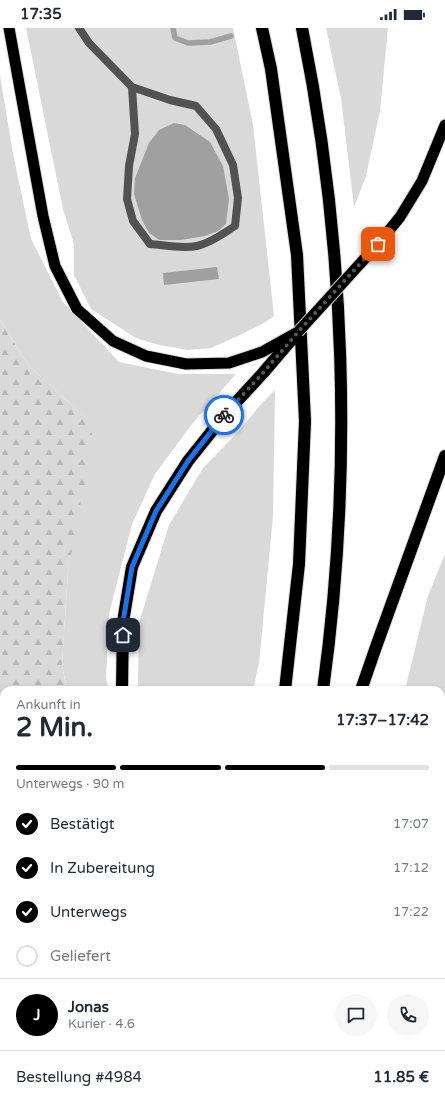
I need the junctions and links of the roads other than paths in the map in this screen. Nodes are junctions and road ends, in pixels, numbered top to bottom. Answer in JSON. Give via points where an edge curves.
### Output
{"nodes":[{"id":1,"x":9,"y":28,"type":"edge"},
{"id":2,"x":79,"y":28,"type":"edge"},
{"id":3,"x":262,"y":28,"type":"edge"},
{"id":4,"x":302,"y":28,"type":"edge"},
{"id":5,"x":132,"y":88,"type":"junction"},
{"id":6,"x":445,"y":125,"type":"edge"},
{"id":7,"x":298,"y":332,"type":"junction"},
{"id":8,"x":445,"y":456,"type":"edge"},
{"id":9,"x":122,"y":686,"type":"edge"},
{"id":10,"x":285,"y":686,"type":"edge"},
{"id":11,"x":324,"y":686,"type":"edge"},
{"id":12,"x":362,"y":686,"type":"edge"}],
"edges":[{"from":1,"to":7,"type":"highway","via":[[43,216],[55,266],[77,310],[113,341],[146,356],[186,364],[229,363],[262,352]]},
{"from":2,"to":5,"type":"lane","via":[[89,43]]},
{"from":3,"to":10,"type":"highway","via":[[271,69],[297,255],[305,421],[299,564]]},
{"from":4,"to":11,"type":"highway","via":[[328,187],[338,314],[340,516]]},
{"from":5,"to":5,"type":"lane","via":[[135,134],[129,166],[127,199],[134,221],[150,244],[196,246],[235,226],[238,198],[233,165],[216,129],[196,106]]},
{"from":6,"to":7,"type":"highway","bridge":true,"via":[[422,181],[400,217]]},
{"from":7,"to":9,"type":"highway","via":[[228,411],[188,461],[156,511],[132,567],[123,622]]},
{"from":8,"to":12,"type":"highway"}]}
